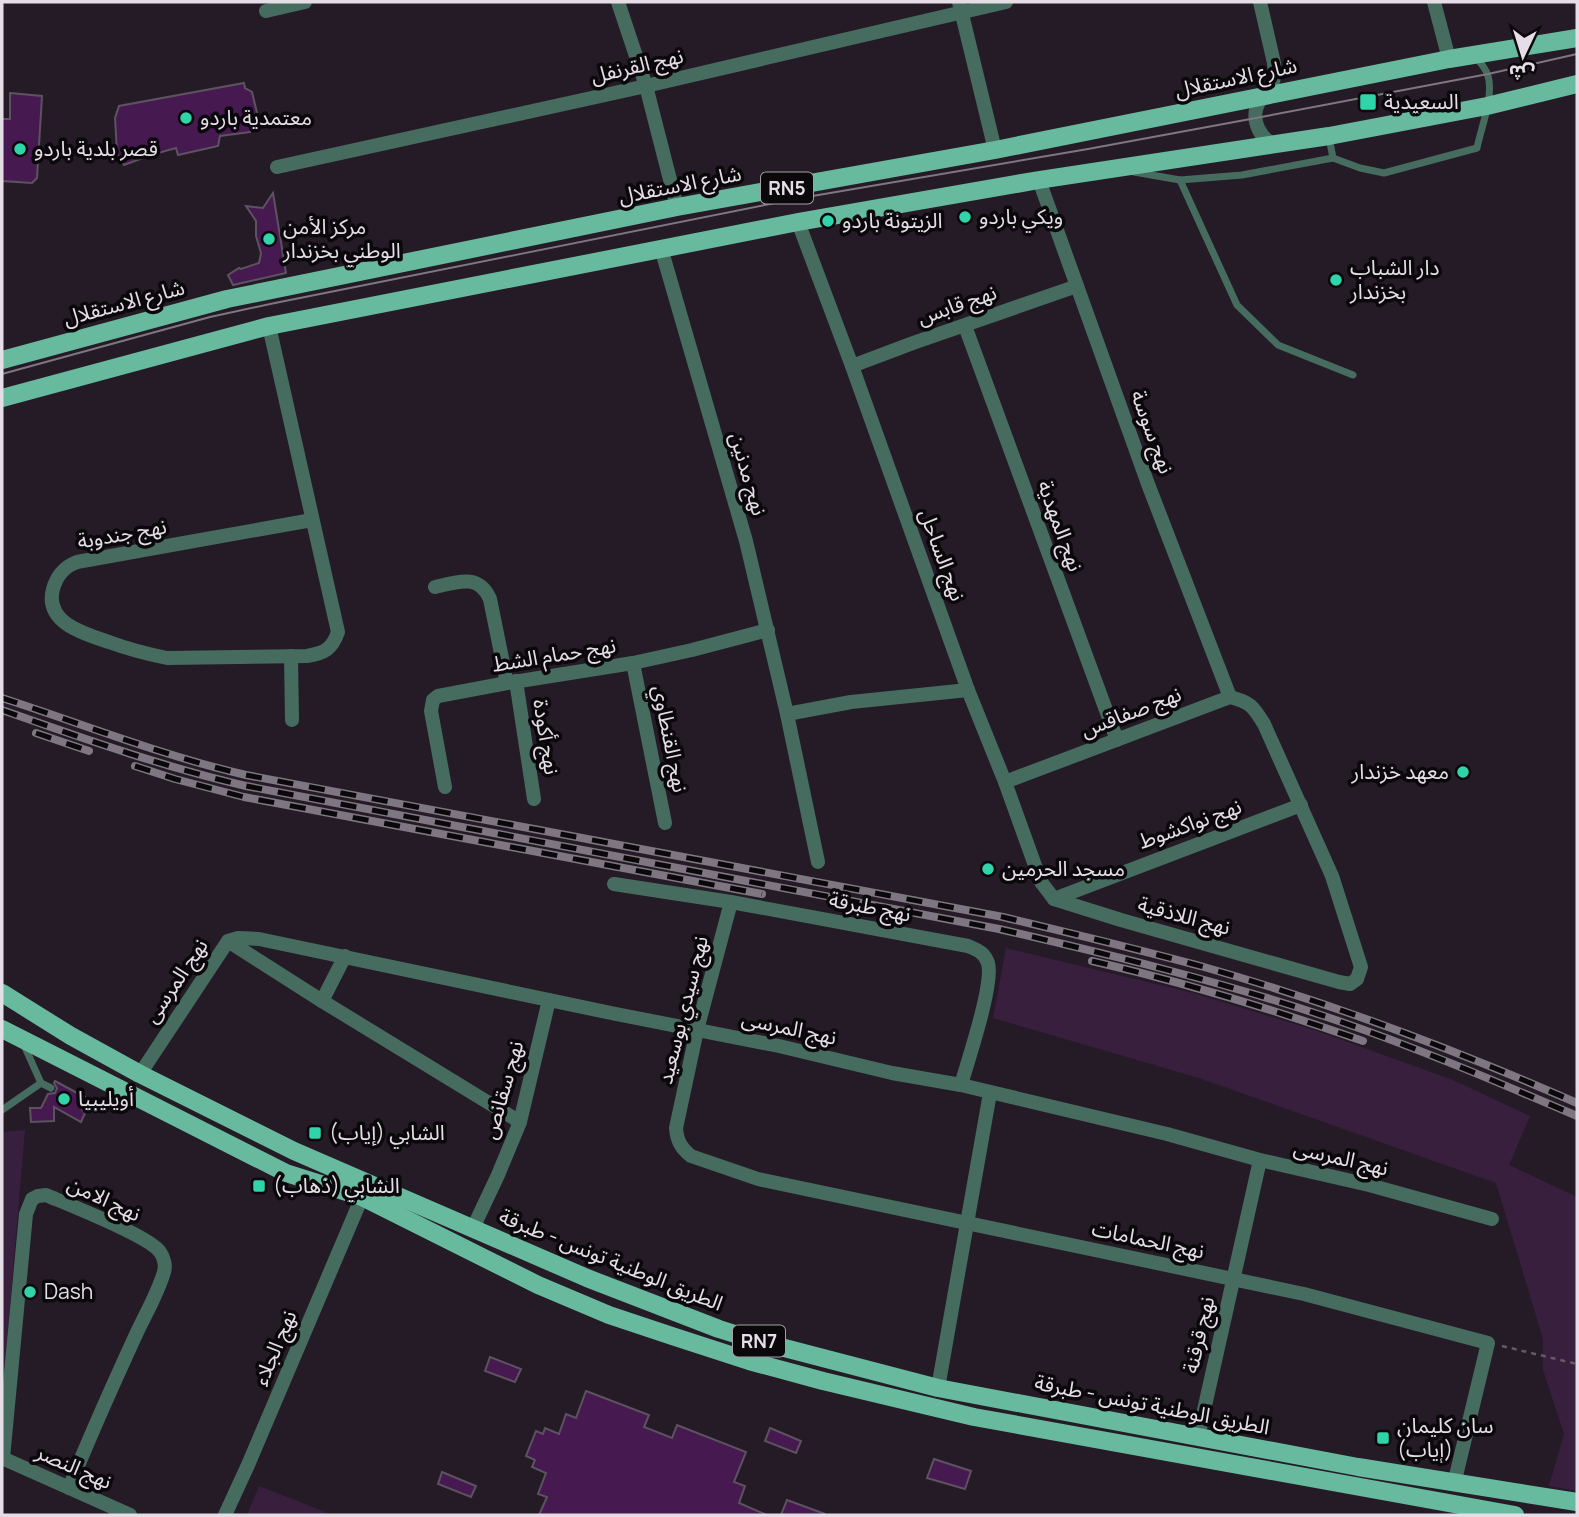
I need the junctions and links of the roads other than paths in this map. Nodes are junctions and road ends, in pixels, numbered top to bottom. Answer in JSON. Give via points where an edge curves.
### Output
{"nodes":[{"id":1,"x":305,"y":2,"type":"edge"},
{"id":2,"x":618,"y":2,"type":"edge"},
{"id":3,"x":1006,"y":2,"type":"edge"},
{"id":4,"x":1260,"y":2,"type":"edge"},
{"id":5,"x":1434,"y":2,"type":"edge"},
{"id":6,"x":960,"y":7,"type":"edge"},
{"id":7,"x":266,"y":11,"type":"dead end"},
{"id":8,"x":1577,"y":38,"type":"edge"},
{"id":9,"x":1473,"y":55,"type":"junction"},
{"id":10,"x":1449,"y":59,"type":"junction"},
{"id":11,"x":1577,"y":84,"type":"edge"},
{"id":12,"x":646,"y":86,"type":"junction"},
{"id":13,"x":1266,"y":95,"type":"junction"},
{"id":14,"x":1487,"y":106,"type":"junction"},
{"id":15,"x":1329,"y":136,"type":"junction"},
{"id":16,"x":1279,"y":145,"type":"junction"},
{"id":17,"x":995,"y":150,"type":"junction"},
{"id":18,"x":1333,"y":158,"type":"junction"},
{"id":19,"x":277,"y":167,"type":"dead end"},
{"id":20,"x":1116,"y":168,"type":"junction"},
{"id":21,"x":1039,"y":180,"type":"junction"},
{"id":22,"x":1180,"y":180,"type":"junction"},
{"id":23,"x":677,"y":207,"type":"junction"},
{"id":24,"x":798,"y":222,"type":"junction"},
{"id":25,"x":662,"y":248,"type":"junction"},
{"id":26,"x":1077,"y":286,"type":"junction"},
{"id":27,"x":269,"y":326,"type":"junction"},
{"id":28,"x":965,"y":326,"type":"junction"},
{"id":29,"x":2,"y":360,"type":"edge"},
{"id":30,"x":852,"y":366,"type":"junction"},
{"id":31,"x":1353,"y":375,"type":"dead end"},
{"id":32,"x":2,"y":398,"type":"edge"},
{"id":33,"x":312,"y":520,"type":"junction"},
{"id":34,"x":435,"y":587,"type":"dead end"},
{"id":35,"x":768,"y":630,"type":"junction"},
{"id":36,"x":291,"y":656,"type":"junction"},
{"id":37,"x":633,"y":663,"type":"junction"},
{"id":38,"x":511,"y":682,"type":"junction"},
{"id":39,"x":968,"y":690,"type":"junction"},
{"id":40,"x":1230,"y":697,"type":"junction"},
{"id":41,"x":787,"y":714,"type":"junction"},
{"id":42,"x":292,"y":720,"type":"dead end"},
{"id":43,"x":1116,"y":740,"type":"junction"},
{"id":44,"x":1005,"y":782,"type":"junction"},
{"id":45,"x":445,"y":787,"type":"dead end"},
{"id":46,"x":534,"y":799,"type":"dead end"},
{"id":47,"x":1301,"y":805,"type":"junction"},
{"id":48,"x":665,"y":823,"type":"dead end"},
{"id":49,"x":818,"y":862,"type":"dead end"},
{"id":50,"x":614,"y":884,"type":"dead end"},
{"id":51,"x":1054,"y":899,"type":"junction"},
{"id":52,"x":732,"y":902,"type":"junction"},
{"id":53,"x":228,"y":941,"type":"junction"},
{"id":54,"x":345,"y":956,"type":"junction"},
{"id":55,"x":2,"y":993,"type":"edge"},
{"id":56,"x":549,"y":1000,"type":"junction"},
{"id":57,"x":322,"y":1001,"type":"junction"},
{"id":58,"x":2,"y":1029,"type":"edge"},
{"id":59,"x":697,"y":1030,"type":"junction"},
{"id":60,"x":22,"y":1040,"type":"junction"},
{"id":61,"x":140,"y":1074,"type":"junction"},
{"id":62,"x":41,"y":1083,"type":"junction"},
{"id":63,"x":961,"y":1085,"type":"junction"},
{"id":64,"x":51,"y":1088,"type":"dead end"},
{"id":65,"x":990,"y":1093,"type":"junction"},
{"id":66,"x":132,"y":1094,"type":"junction"},
{"id":67,"x":88,"y":1108,"type":"dead end"},
{"id":68,"x":2,"y":1110,"type":"edge"},
{"id":69,"x":520,"y":1122,"type":"junction"},
{"id":70,"x":676,"y":1128,"type":"joint"},
{"id":71,"x":1260,"y":1160,"type":"junction"},
{"id":72,"x":362,"y":1197,"type":"junction"},
{"id":73,"x":1492,"y":1219,"type":"dead end"},
{"id":74,"x":967,"y":1224,"type":"junction"},
{"id":75,"x":473,"y":1228,"type":"junction"},
{"id":76,"x":1233,"y":1280,"type":"junction"},
{"id":77,"x":938,"y":1388,"type":"junction"},
{"id":78,"x":1198,"y":1437,"type":"junction"},
{"id":79,"x":2,"y":1458,"type":"edge"},
{"id":80,"x":1454,"y":1484,"type":"junction"},
{"id":81,"x":69,"y":1488,"type":"junction"},
{"id":82,"x":1577,"y":1502,"type":"edge"},
{"id":83,"x":130,"y":1515,"type":"edge"},
{"id":84,"x":225,"y":1515,"type":"edge"},
{"id":85,"x":1515,"y":1515,"type":"edge"}],
"edges":[{"from":1,"to":7,"type":"street"},
{"from":2,"to":12,"type":"street"},
{"from":3,"to":6,"type":"street","name":"نهج القرنفل"},
{"from":4,"to":13,"type":"street","via":[[1274,63],[1274,79]]},
{"from":5,"to":10,"type":"street"},
{"from":6,"to":12,"type":"street","name":"نهج القرنفل"},
{"from":6,"to":17,"type":"street"},
{"from":8,"to":9,"type":"main road","name":"شارع الاستقلال","number":"RN5"},
{"from":9,"to":10,"type":"main road","name":"شارع الاستقلال","number":"RN5"},
{"from":9,"to":14,"type":"lane","via":[[1488,74]]},
{"from":10,"to":13,"type":"main road","name":"شارع الاستقلال","number":"RN5"},
{"from":11,"to":14,"type":"main road","number":"RN5"},
{"from":12,"to":19,"type":"street","name":"نهج القرنفل"},
{"from":12,"to":23,"type":"street"},
{"from":13,"to":16,"type":"street","via":[[1255,112],[1256,123],[1264,139]]},
{"from":13,"to":17,"type":"main road","name":"شارع الاستقلال","number":"RN5"},
{"from":14,"to":15,"type":"main road","number":"RN5"},
{"from":14,"to":18,"type":"lane","via":[[1477,148],[1384,173]]},
{"from":15,"to":16,"type":"main road","number":"RN5"},
{"from":15,"to":18,"type":"lane"},
{"from":16,"to":20,"type":"main road","number":"RN5"},
{"from":17,"to":23,"type":"main road","name":"شارع الاستقلال","number":"RN5"},
{"from":18,"to":22,"type":"lane","via":[[1242,175]]},
{"from":20,"to":21,"type":"main road","number":"RN5"},
{"from":20,"to":22,"type":"lane"},
{"from":21,"to":24,"type":"main road","number":"RN5"},
{"from":21,"to":26,"type":"street","name":"نهج سوسة"},
{"from":22,"to":31,"type":"lane","via":[[1237,305],[1278,345]]},
{"from":23,"to":29,"type":"main road","name":"شارع الاستقلال","number":"RN5","via":[[227,299]]},
{"from":24,"to":25,"type":"main road","number":"RN5"},
{"from":24,"to":30,"type":"street","name":"نهج الساحل"},
{"from":25,"to":27,"type":"main road","number":"RN5"},
{"from":25,"to":35,"type":"street","name":"نهج مدنين"},
{"from":26,"to":28,"type":"street","name":"نهج قابس"},
{"from":26,"to":40,"type":"street","name":"نهج سوسة"},
{"from":27,"to":32,"type":"main road","number":"RN5"},
{"from":27,"to":33,"type":"street","name":"نهج جندوبة"},
{"from":28,"to":30,"type":"street","name":"نهج قابس"},
{"from":28,"to":43,"type":"street","name":"نهج المهدية"},
{"from":30,"to":39,"type":"street","name":"نهج الساحل"},
{"from":33,"to":36,"type":"street","name":"نهج جندوبة","via":[[338,632],[335,642],[320,654]]},
{"from":33,"to":36,"type":"street","name":"نهج جندوبة","via":[[77,562],[59,574],[51,596],[58,615],[76,631],[148,655]]},
{"from":34,"to":38,"type":"street","name":"نهج أكودة","via":[[463,581],[486,590]]},
{"from":35,"to":37,"type":"street","name":"نهج حمام الشط"},
{"from":35,"to":41,"type":"street","name":"نهج مدنين"},
{"from":36,"to":42,"type":"street"},
{"from":37,"to":38,"type":"street","name":"نهج حمام الشط"},
{"from":37,"to":48,"type":"street","name":"نهج القنطاوي"},
{"from":38,"to":45,"type":"street","name":"نهج حمام الشط","via":[[433,700]]},
{"from":38,"to":46,"type":"street","name":"نهج أكودة"},
{"from":39,"to":41,"type":"street"},
{"from":39,"to":44,"type":"street","name":"نهج الساحل"},
{"from":40,"to":43,"type":"street","name":"نهج صفاقس"},
{"from":40,"to":47,"type":"street","via":[[1254,707]]},
{"from":41,"to":49,"type":"street","name":"نهج مدنين"},
{"from":43,"to":44,"type":"street","name":"نهج صفاقس"},
{"from":44,"to":51,"type":"street","name":"نهج الساحل","via":[[1041,882]]},
{"from":47,"to":51,"type":"street","name":"نهج نواكشوط"},
{"from":47,"to":51,"type":"street","name":"نهج اللاذقية","via":[[1332,876],[1361,967],[1350,984]]},
{"from":50,"to":52,"type":"street","name":"نهج طبرقة"},
{"from":52,"to":59,"type":"street","name":"نهج سيدي بوسعيد"},
{"from":52,"to":63,"type":"street","name":"نهج طبرقة","via":[[982,951],[989,981]]},
{"from":53,"to":54,"type":"street","name":"نهج المرسى","via":[[259,939]]},
{"from":53,"to":57,"type":"street"},
{"from":53,"to":61,"type":"street","name":"نهج المرسى"},
{"from":54,"to":56,"type":"street","name":"نهج المرسى"},
{"from":54,"to":57,"type":"street"},
{"from":55,"to":61,"type":"main road","name":"الطريق الوطنية تونس - طبرقة","number":"RN7"},
{"from":56,"to":59,"type":"street","name":"نهج المرسى"},
{"from":56,"to":69,"type":"street","name":"نهج سقانص"},
{"from":57,"to":69,"type":"street"},
{"from":58,"to":60,"type":"main road","name":"الطريق الوطنية تونس - طبرقة","number":"RN7"},
{"from":59,"to":63,"type":"street","name":"نهج المرسى"},
{"from":59,"to":70,"type":"street","name":"نهج سيدي بوسعيد"},
{"from":60,"to":62,"type":"lane"},
{"from":60,"to":66,"type":"main road","name":"الطريق الوطنية تونس - طبرقة","number":"RN7"},
{"from":61,"to":75,"type":"main road","name":"الطريق الوطنية تونس - طبرقة","number":"RN7","via":[[295,1151]]},
{"from":62,"to":64,"type":"lane"},
{"from":62,"to":68,"type":"lane"},
{"from":63,"to":65,"type":"street","name":"نهج المرسى"},
{"from":65,"to":71,"type":"street","name":"نهج المرسى"},
{"from":65,"to":74,"type":"street"},
{"from":66,"to":67,"type":"lane","via":[[103,1109]]},
{"from":66,"to":72,"type":"main road","name":"الطريق الوطنية تونس - طبرقة","number":"RN7","via":[[286,1173]]},
{"from":69,"to":75,"type":"street","name":"نهج سقانص"},
{"from":70,"to":74,"type":"street","name":"نهج الحمامات","via":[[682,1150],[733,1171]]},
{"from":71,"to":73,"type":"street","name":"نهج المرسى"},
{"from":71,"to":76,"type":"street","name":"نهج قرقنة"},
{"from":72,"to":84,"type":"street","name":"نهج الجلاء"},
{"from":72,"to":85,"type":"main road","name":"الطريق الوطنية تونس - طبرقة","number":"RN7","via":[[538,1285],[609,1315],[749,1361],[974,1417]]},
{"from":74,"to":76,"type":"street","name":"نهج الحمامات"},
{"from":74,"to":77,"type":"street"},
{"from":75,"to":77,"type":"main road","name":"الطريق الوطنية تونس - طبرقة","number":"RN7","via":[[719,1329]]},
{"from":76,"to":78,"type":"street","name":"نهج قرقنة"},
{"from":76,"to":80,"type":"street","name":"نهج الحمامات","via":[[1488,1343]]},
{"from":77,"to":78,"type":"main road","name":"الطريق الوطنية تونس - طبرقة","number":"RN7"},
{"from":78,"to":80,"type":"main road","name":"الطريق الوطنية تونس - طبرقة","number":"RN7"},
{"from":79,"to":81,"type":"street","name":"نهج النصر"},
{"from":79,"to":81,"type":"street","name":"نهج الامن","via":[[26,1213],[32,1199],[46,1195],[152,1245],[160,1251],[165,1266]]},
{"from":80,"to":82,"type":"main road","name":"الطريق الوطنية تونس - طبرقة","number":"RN7"},
{"from":81,"to":83,"type":"street","name":"نهج النصر"}]}
